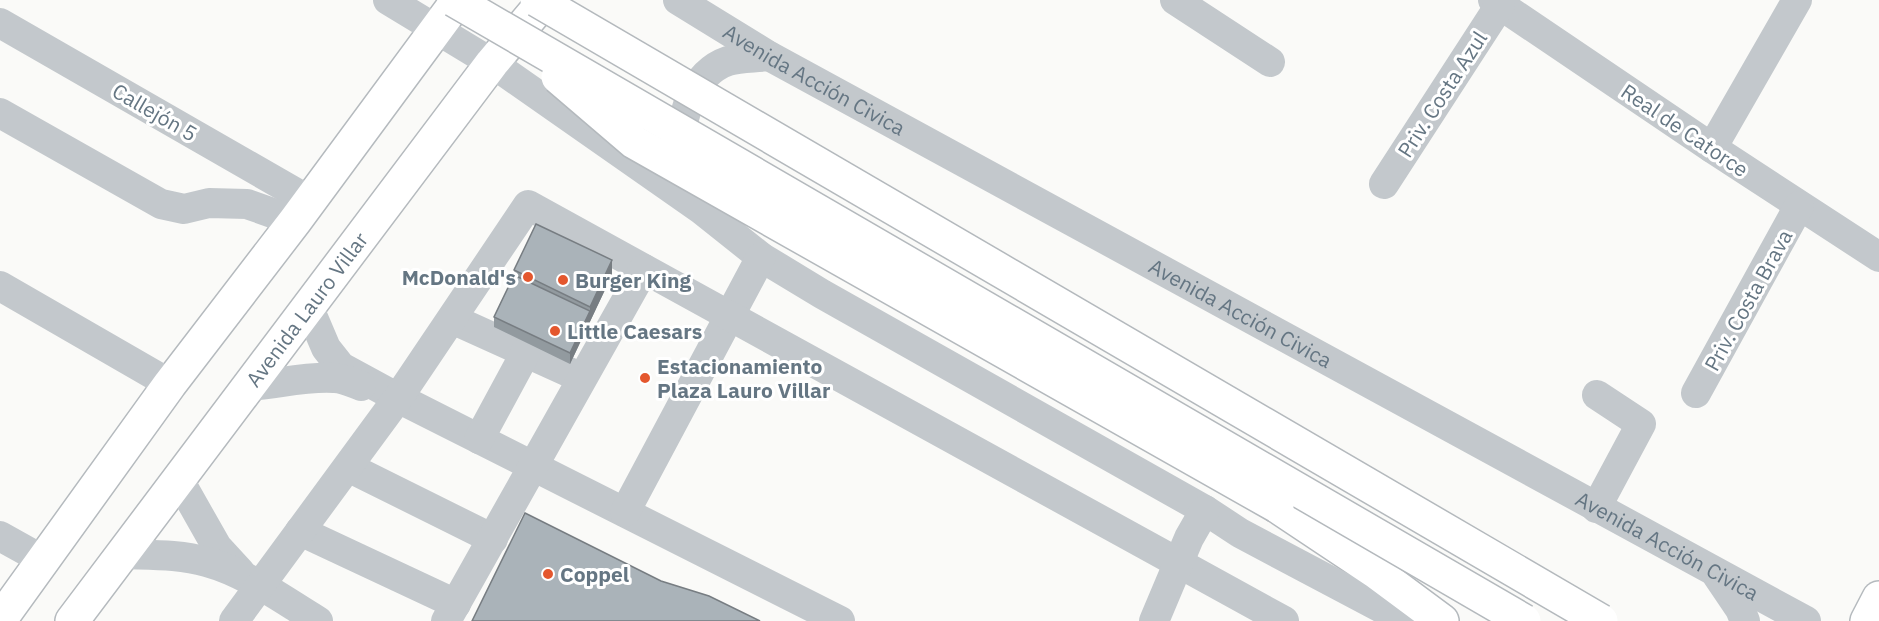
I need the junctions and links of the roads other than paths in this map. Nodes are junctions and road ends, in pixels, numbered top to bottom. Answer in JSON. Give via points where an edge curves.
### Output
{"nodes":[{"id":1,"x":388,"y":0,"type":"edge"},
{"id":2,"x":456,"y":0,"type":"edge"},
{"id":3,"x":537,"y":0,"type":"edge"},
{"id":4,"x":545,"y":0,"type":"edge"},
{"id":5,"x":678,"y":0,"type":"edge"},
{"id":6,"x":1175,"y":0,"type":"edge"},
{"id":7,"x":1797,"y":0,"type":"edge"},
{"id":8,"x":1497,"y":2,"type":"edge"},
{"id":9,"x":490,"y":20,"type":"junction"},
{"id":10,"x":0,"y":23,"type":"edge"},
{"id":11,"x":438,"y":30,"type":"junction"},
{"id":12,"x":769,"y":56,"type":"junction"},
{"id":13,"x":1270,"y":62,"type":"dead end"},
{"id":14,"x":492,"y":63,"type":"junction"},
{"id":15,"x":0,"y":112,"type":"edge"},
{"id":16,"x":1712,"y":148,"type":"junction"},
{"id":17,"x":1384,"y":184,"type":"dead end"},
{"id":18,"x":1799,"y":206,"type":"junction"},
{"id":19,"x":702,"y":210,"type":"junction"},
{"id":20,"x":302,"y":211,"type":"junction"},
{"id":21,"x":761,"y":257,"type":"junction"},
{"id":22,"x":1879,"y":257,"type":"edge"},
{"id":23,"x":644,"y":269,"type":"junction"},
{"id":24,"x":0,"y":286,"type":"edge"},
{"id":25,"x":309,"y":308,"type":"junction"},
{"id":26,"x":730,"y":316,"type":"junction"},
{"id":27,"x":452,"y":319,"type":"junction"},
{"id":28,"x":526,"y":352,"type":"junction"},
{"id":29,"x":582,"y":378,"type":"junction"},
{"id":30,"x":170,"y":384,"type":"junction"},
{"id":31,"x":249,"y":386,"type":"junction"},
{"id":32,"x":1696,"y":393,"type":"dead end"},
{"id":33,"x":1597,"y":395,"type":"dead end"},
{"id":34,"x":398,"y":398,"type":"junction"},
{"id":35,"x":479,"y":439,"type":"junction"},
{"id":36,"x":533,"y":466,"type":"junction"},
{"id":37,"x":348,"y":467,"type":"junction"},
{"id":38,"x":179,"y":480,"type":"junction"},
{"id":39,"x":1596,"y":508,"type":"junction"},
{"id":40,"x":1205,"y":510,"type":"junction"},
{"id":41,"x":625,"y":512,"type":"junction"},
{"id":42,"x":300,"y":531,"type":"junction"},
{"id":43,"x":0,"y":536,"type":"edge"},
{"id":44,"x":493,"y":538,"type":"junction"},
{"id":45,"x":123,"y":554,"type":"junction"},
{"id":46,"x":44,"y":560,"type":"junction"},
{"id":47,"x":1179,"y":563,"type":"junction"},
{"id":48,"x":1715,"y":572,"type":"junction"},
{"id":49,"x":259,"y":586,"type":"junction"},
{"id":50,"x":1879,"y":598,"type":"edge"},
{"id":51,"x":451,"y":612,"type":"edge"},
{"id":52,"x":1,"y":617,"type":"edge"},
{"id":53,"x":72,"y":621,"type":"edge"},
{"id":54,"x":234,"y":621,"type":"edge"},
{"id":55,"x":318,"y":621,"type":"edge"},
{"id":56,"x":840,"y":621,"type":"edge"},
{"id":57,"x":1154,"y":621,"type":"edge"},
{"id":58,"x":1284,"y":621,"type":"edge"},
{"id":59,"x":1406,"y":621,"type":"edge"},
{"id":60,"x":1442,"y":621,"type":"edge"},
{"id":61,"x":1524,"y":621,"type":"edge"},
{"id":62,"x":1601,"y":621,"type":"edge"},
{"id":63,"x":1745,"y":621,"type":"edge"},
{"id":64,"x":1806,"y":621,"type":"edge"},
{"id":65,"x":1867,"y":621,"type":"edge"}],
"edges":[{"from":1,"to":11,"type":"street"},
{"from":2,"to":9,"type":"main road","bridge":true},
{"from":2,"to":11,"type":"main road"},
{"from":3,"to":62,"type":"main road","bridge":true},
{"from":4,"to":14,"type":"main road","name":"Avenida Lauro Villar"},
{"from":5,"to":12,"type":"street","name":"Avenida Acción Civica"},
{"from":6,"to":13,"type":"street"},
{"from":7,"to":16,"type":"street"},
{"from":8,"to":16,"type":"street","name":"Real de Catorce"},
{"from":8,"to":17,"type":"street","name":"Priv. Costa Azul"},
{"from":9,"to":60,"type":"main road","bridge":true,"via":[[634,142],[1277,506]]},
{"from":9,"to":61,"type":"main road","bridge":true},
{"from":10,"to":20,"type":"street","name":"Callejón 5"},
{"from":11,"to":14,"type":"street"},
{"from":11,"to":20,"type":"main road"},
{"from":12,"to":19,"type":"street","via":[[729,61],[711,69],[688,105],[683,148]]},
{"from":12,"to":39,"type":"street","name":"Avenida Acción Civica"},
{"from":14,"to":19,"type":"street"},
{"from":14,"to":25,"type":"main road","name":"Avenida Lauro Villar"},
{"from":15,"to":20,"type":"street","via":[[161,204],[184,209],[209,203],[247,204]]},
{"from":16,"to":18,"type":"street","name":"Real de Catorce"},
{"from":18,"to":22,"type":"street","name":"Real de Catorce"},
{"from":18,"to":32,"type":"street","name":"Priv. Costa Brava"},
{"from":19,"to":21,"type":"street"},
{"from":20,"to":30,"type":"main road"},
{"from":21,"to":26,"type":"street"},
{"from":21,"to":40,"type":"street"},
{"from":23,"to":26,"type":"street"},
{"from":23,"to":27,"type":"street","via":[[528,205]]},
{"from":23,"to":29,"type":"street"},
{"from":24,"to":30,"type":"street"},
{"from":25,"to":31,"type":"main road","name":"Avenida Lauro Villar"},
{"from":25,"to":34,"type":"street","via":[[326,348],[341,367]]},
{"from":26,"to":41,"type":"street"},
{"from":26,"to":47,"type":"street"},
{"from":27,"to":28,"type":"street"},
{"from":27,"to":34,"type":"street"},
{"from":28,"to":29,"type":"street"},
{"from":28,"to":35,"type":"street"},
{"from":29,"to":36,"type":"street"},
{"from":30,"to":46,"type":"main road"},
{"from":31,"to":34,"type":"street","via":[[336,378]]},
{"from":31,"to":38,"type":"main road","name":"Avenida Lauro Villar"},
{"from":33,"to":39,"type":"street","via":[[1641,424]]},
{"from":34,"to":35,"type":"street"},
{"from":34,"to":37,"type":"street"},
{"from":35,"to":36,"type":"street"},
{"from":36,"to":41,"type":"street"},
{"from":36,"to":44,"type":"street"},
{"from":37,"to":42,"type":"street"},
{"from":37,"to":44,"type":"street"},
{"from":38,"to":45,"type":"main road","name":"Avenida Lauro Villar"},
{"from":38,"to":49,"type":"street","via":[[217,547],[238,571]]},
{"from":39,"to":48,"type":"street","name":"Avenida Acción Civica"},
{"from":40,"to":47,"type":"street"},
{"from":40,"to":59,"type":"street"},
{"from":41,"to":56,"type":"street"},
{"from":42,"to":49,"type":"street"},
{"from":42,"to":51,"type":"street"},
{"from":43,"to":46,"type":"street"},
{"from":44,"to":51,"type":"street"},
{"from":45,"to":49,"type":"street","via":[[207,561]]},
{"from":45,"to":53,"type":"main road","name":"Avenida Lauro Villar"},
{"from":46,"to":52,"type":"main road"},
{"from":47,"to":57,"type":"street"},
{"from":47,"to":58,"type":"street"},
{"from":48,"to":63,"type":"street"},
{"from":48,"to":64,"type":"street","name":"Avenida Acción Civica"},
{"from":49,"to":54,"type":"street"},
{"from":49,"to":55,"type":"street"},
{"from":50,"to":65,"type":"main road"}]}
